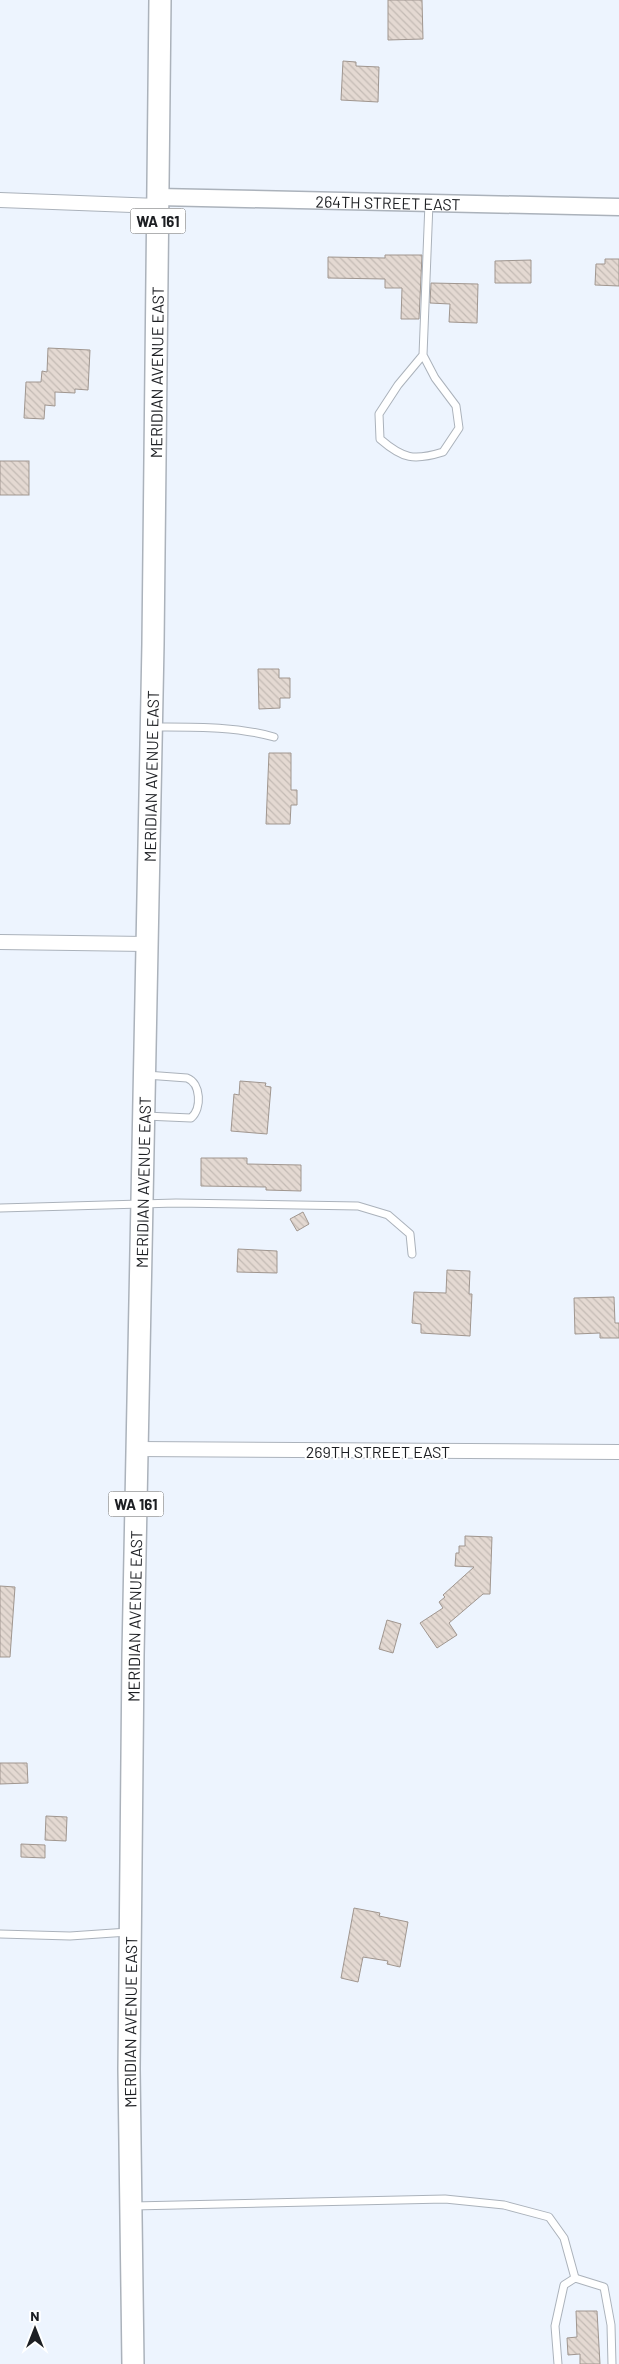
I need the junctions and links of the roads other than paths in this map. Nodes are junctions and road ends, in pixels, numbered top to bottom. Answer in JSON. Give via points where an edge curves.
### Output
{"nodes":[{"id":1,"x":160,"y":0,"type":"edge"},
{"id":2,"x":0,"y":200,"type":"edge"},
{"id":3,"x":158,"y":202,"type":"junction"},
{"id":4,"x":429,"y":203,"type":"junction"},
{"id":5,"x":619,"y":207,"type":"edge"},
{"id":6,"x":423,"y":355,"type":"junction"},
{"id":7,"x":151,"y":727,"type":"junction"},
{"id":8,"x":274,"y":737,"type":"dead end"},
{"id":9,"x":0,"y":942,"type":"edge"},
{"id":10,"x":146,"y":944,"type":"junction"},
{"id":11,"x":144,"y":1075,"type":"junction"},
{"id":12,"x":142,"y":1116,"type":"junction"},
{"id":13,"x":141,"y":1204,"type":"junction"},
{"id":14,"x":0,"y":1208,"type":"edge"},
{"id":15,"x":412,"y":1254,"type":"dead end"},
{"id":16,"x":137,"y":1449,"type":"junction"},
{"id":17,"x":619,"y":1452,"type":"edge"},
{"id":18,"x":131,"y":1932,"type":"junction"},
{"id":19,"x":0,"y":1934,"type":"edge"},
{"id":20,"x":130,"y":2206,"type":"junction"},
{"id":21,"x":575,"y":2278,"type":"junction"},
{"id":22,"x":133,"y":2364,"type":"edge"},
{"id":23,"x":558,"y":2364,"type":"edge"},
{"id":24,"x":612,"y":2364,"type":"edge"}],
"edges":[{"from":1,"to":3,"type":"main road","name":"MERIDIAN AVENUE EAST","number":"WA 161"},
{"from":2,"to":3,"type":"street"},
{"from":3,"to":4,"type":"street","name":"264TH STREET EAST"},
{"from":3,"to":7,"type":"main road","name":"MERIDIAN AVENUE EAST","number":"WA 161"},
{"from":4,"to":5,"type":"street","name":"264TH STREET EAST"},
{"from":4,"to":6,"type":"lane"},
{"from":6,"to":6,"type":"lane","via":[[398,384],[379,414],[380,439],[396,452],[422,459],[443,452],[459,428],[456,406]]},
{"from":7,"to":8,"type":"lane","via":[[225,728]]},
{"from":7,"to":10,"type":"main road","name":"MERIDIAN AVENUE EAST","number":"WA 161"},
{"from":9,"to":10,"type":"street"},
{"from":10,"to":11,"type":"main road","name":"MERIDIAN AVENUE EAST","number":"WA 161"},
{"from":11,"to":12,"type":"main road","name":"MERIDIAN AVENUE EAST","number":"WA 161"},
{"from":11,"to":12,"type":"lane","via":[[192,1080],[197,1088],[196,1111],[191,1118]]},
{"from":12,"to":13,"type":"main road","name":"MERIDIAN AVENUE EAST","number":"WA 161"},
{"from":13,"to":14,"type":"lane"},
{"from":13,"to":15,"type":"lane","via":[[358,1206],[388,1215],[410,1234]]},
{"from":13,"to":16,"type":"main road","name":"MERIDIAN AVENUE EAST","number":"WA 161"},
{"from":16,"to":17,"type":"street","name":"269TH STREET EAST"},
{"from":16,"to":18,"type":"main road","name":"MERIDIAN AVENUE EAST","number":"WA 161"},
{"from":18,"to":19,"type":"lane","via":[[70,1936]]},
{"from":18,"to":20,"type":"main road","name":"MERIDIAN AVENUE EAST","number":"WA 161"},
{"from":20,"to":21,"type":"lane","via":[[446,2199],[504,2205],[549,2217],[564,2238]]},
{"from":20,"to":22,"type":"main road","name":"MERIDIAN AVENUE EAST","number":"WA 161"},
{"from":21,"to":23,"type":"lane","via":[[564,2285],[556,2326]]},
{"from":21,"to":24,"type":"lane","via":[[604,2287],[611,2325]]}]}
